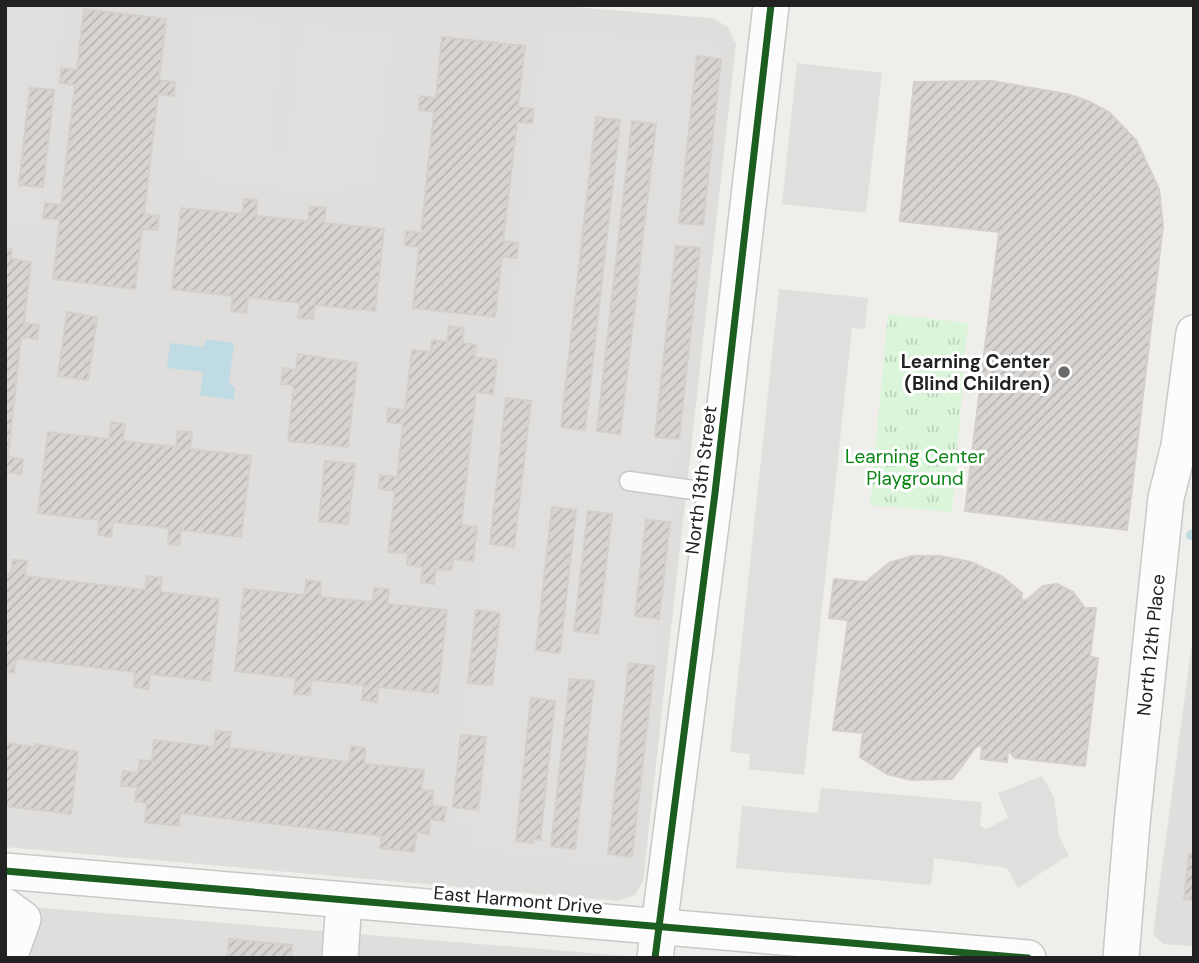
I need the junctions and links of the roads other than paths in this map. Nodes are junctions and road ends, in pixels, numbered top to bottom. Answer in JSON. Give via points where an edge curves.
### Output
{"nodes":[{"id":1,"x":771,"y":5,"type":"edge"},
{"id":2,"x":1194,"y":333,"type":"edge"},
{"id":3,"x":629,"y":481,"type":"dead end"},
{"id":4,"x":715,"y":493,"type":"junction"},
{"id":5,"x":5,"y":871,"type":"edge"},
{"id":6,"x":344,"y":901,"type":"junction"},
{"id":7,"x":5,"y":906,"type":"edge"},
{"id":8,"x":657,"y":942,"type":"edge"},
{"id":9,"x":837,"y":950,"type":"edge"},
{"id":10,"x":9,"y":958,"type":"edge"},
{"id":11,"x":340,"y":958,"type":"edge"},
{"id":12,"x":1028,"y":958,"type":"edge"},
{"id":13,"x":1121,"y":958,"type":"edge"}],
"edges":[{"from":1,"to":4,"type":"street","name":"North 13th Street"},
{"from":2,"to":13,"type":"street","name":"North 12th Place","via":[[1167,498]]},
{"from":3,"to":4,"type":"lane"},
{"from":4,"to":8,"type":"street","name":"North 13th Street"},
{"from":5,"to":6,"type":"street","name":"East Harmont Drive"},
{"from":6,"to":8,"type":"street","name":"East Harmont Drive"},
{"from":6,"to":11,"type":"street"},
{"from":7,"to":10,"type":"street","via":[[23,919]]},
{"from":8,"to":9,"type":"street","name":"East Harmont Drive"},
{"from":9,"to":12,"type":"street","name":"East Harmont Drive"}]}
